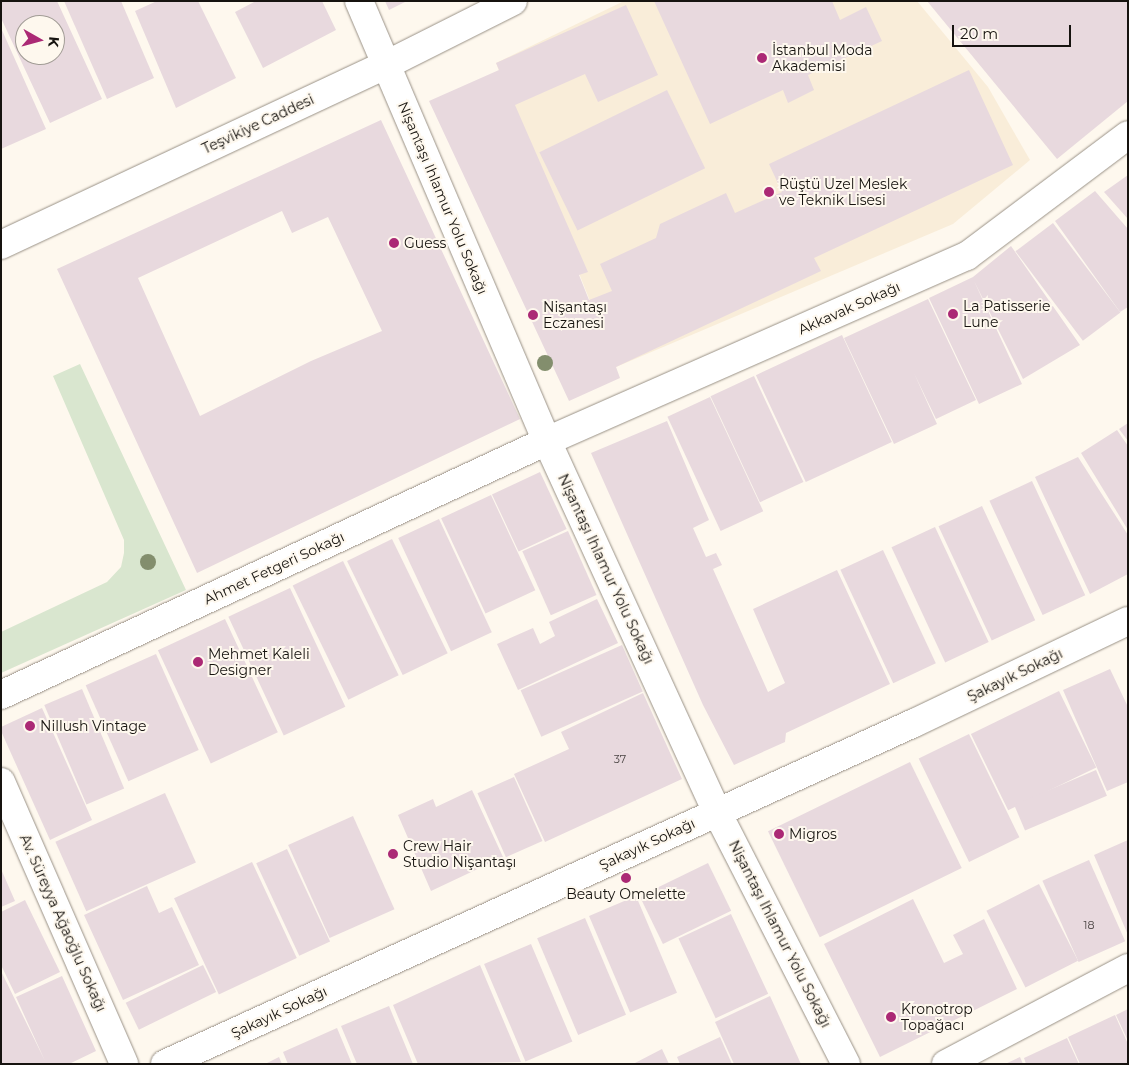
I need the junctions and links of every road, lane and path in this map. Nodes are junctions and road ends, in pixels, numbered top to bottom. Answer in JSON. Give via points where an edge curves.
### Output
{"nodes":[{"id":1,"x":359,"y":1,"type":"edge"},
{"id":2,"x":513,"y":1,"type":"edge"},
{"id":3,"x":386,"y":65,"type":"junction"},
{"id":4,"x":1128,"y":136,"type":"edge"},
{"id":5,"x":1,"y":244,"type":"edge"},
{"id":6,"x":547,"y":440,"type":"junction"},
{"id":7,"x":1128,"y":621,"type":"edge"},
{"id":8,"x":1,"y":695,"type":"edge"},
{"id":9,"x":1,"y":782,"type":"edge"},
{"id":10,"x":717,"y":812,"type":"junction"},
{"id":11,"x":1128,"y":968,"type":"edge"},
{"id":12,"x":124,"y":1064,"type":"edge"},
{"id":13,"x":165,"y":1064,"type":"edge"},
{"id":14,"x":846,"y":1064,"type":"edge"},
{"id":15,"x":946,"y":1064,"type":"edge"}],
"edges":[{"from":1,"to":3,"type":"street","name":"Nişantaşı Ihlamur Yolu Sokağı"},
{"from":2,"to":3,"type":"street","name":"Teşvikiye Caddesi"},
{"from":3,"to":5,"type":"street","name":"Teşvikiye Caddesi"},
{"from":3,"to":6,"type":"street","name":"Nişantaşı Ihlamur Yolu Sokağı"},
{"from":4,"to":6,"type":"street","name":"Akkavak Sokağı","via":[[967,256]]},
{"from":6,"to":8,"type":"street","name":"Ahmet Fetgeri Sokağı"},
{"from":6,"to":10,"type":"street","name":"Nişantaşı Ihlamur Yolu Sokağı"},
{"from":7,"to":10,"type":"street","name":"Şakayık Sokağı"},
{"from":9,"to":12,"type":"street","name":"Av. Süreyya Ağaoğlu Sokağı"},
{"from":10,"to":13,"type":"street","name":"Şakayık Sokağı"},
{"from":10,"to":14,"type":"street","name":"Nişantaşı Ihlamur Yolu Sokağı"},
{"from":11,"to":15,"type":"street"}]}
